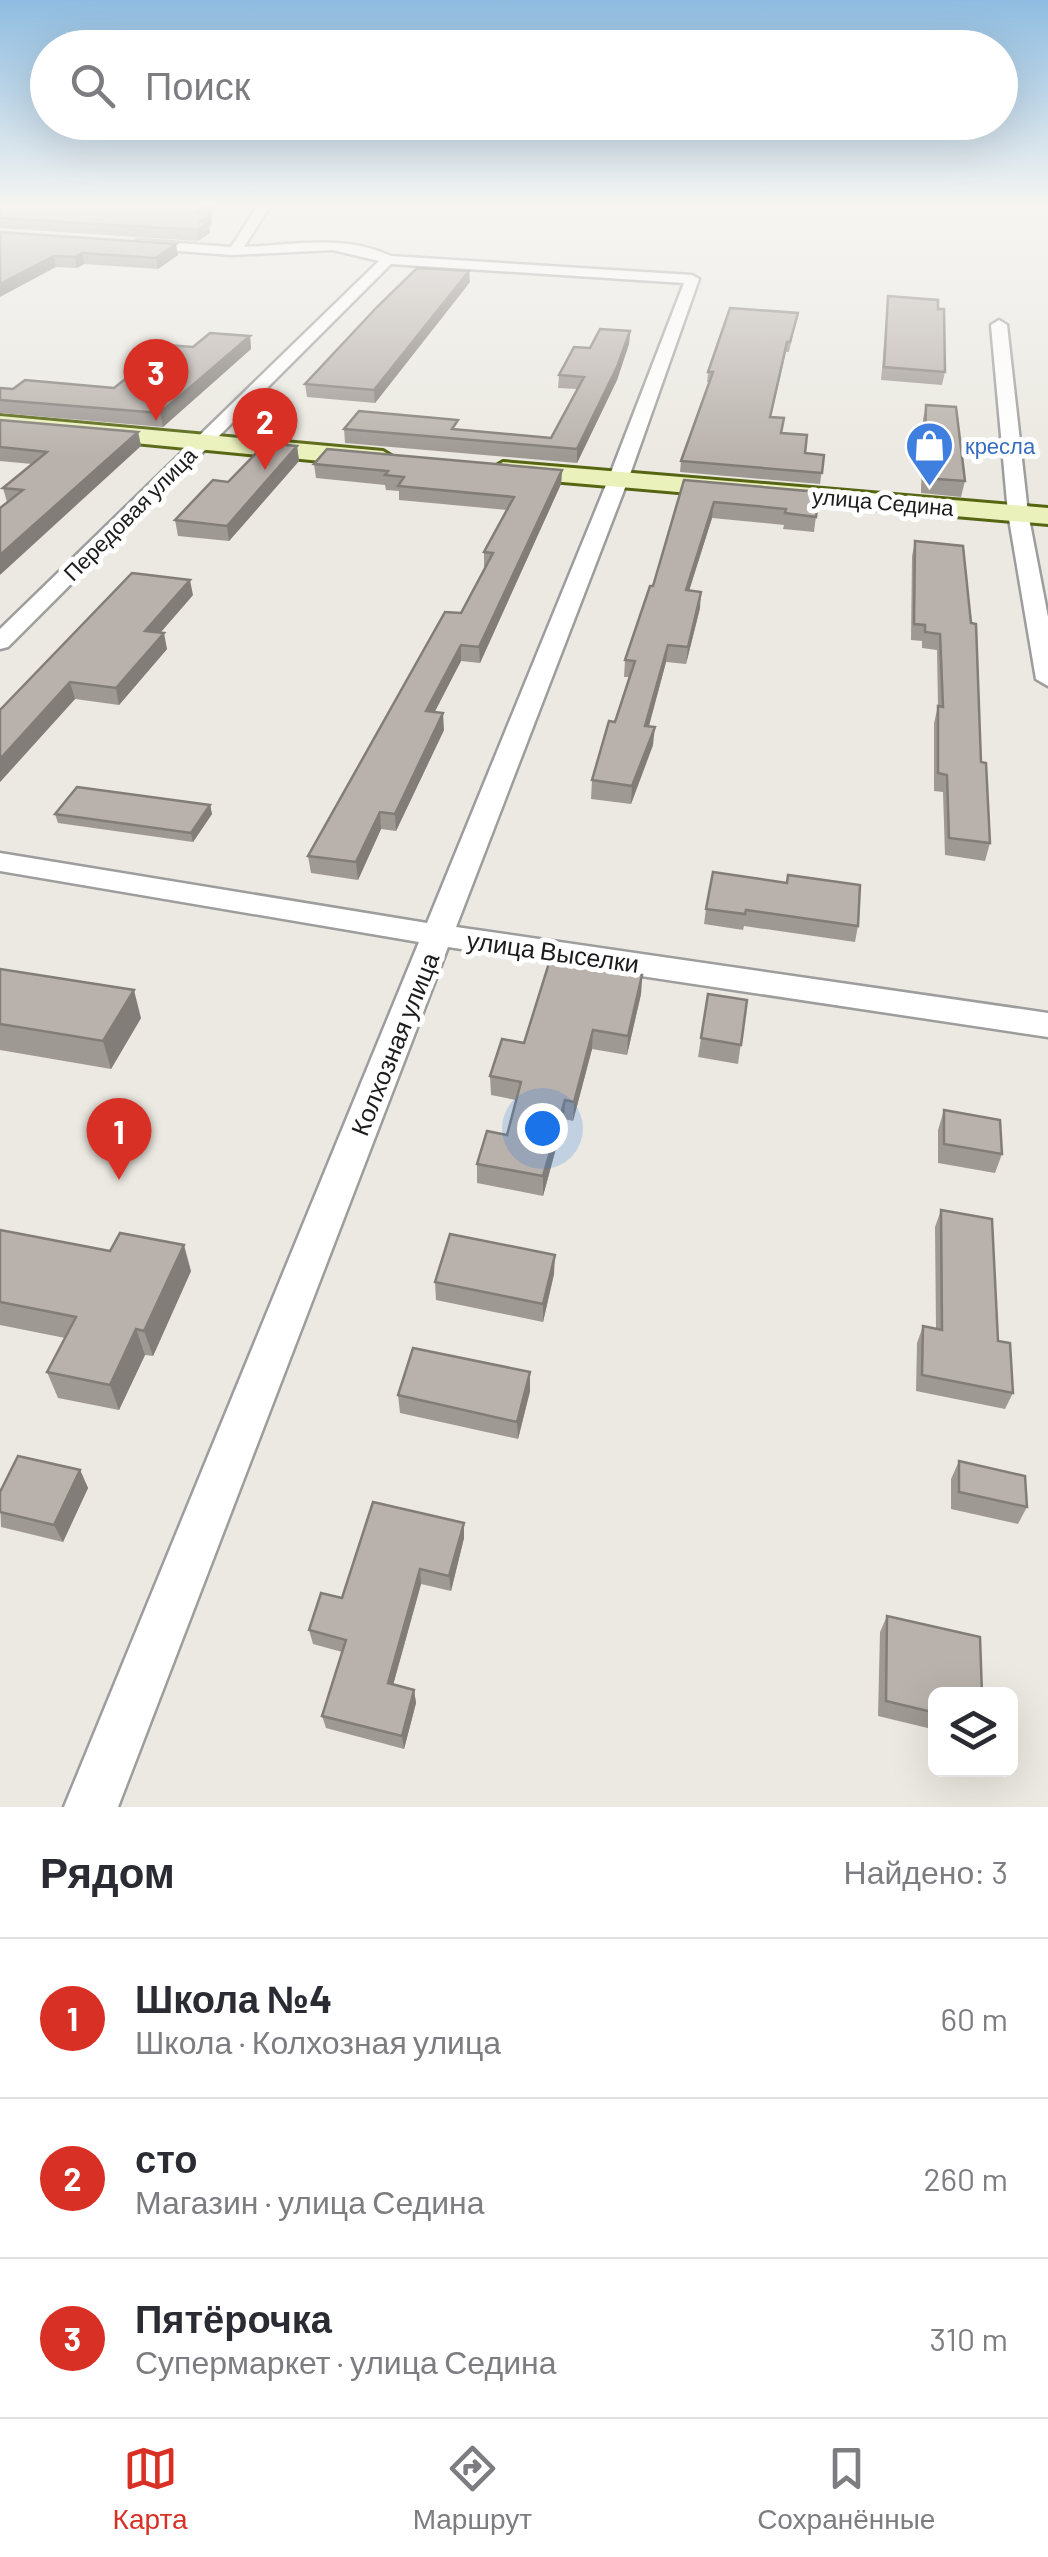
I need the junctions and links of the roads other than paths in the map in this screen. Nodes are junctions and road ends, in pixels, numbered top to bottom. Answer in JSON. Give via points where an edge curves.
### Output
{"nodes":[{"id":1,"x":359,"y":288,"type":"edge"},
{"id":2,"x":689,"y":288,"type":"edge"},
{"id":3,"x":999,"y":325,"type":"dead end"},
{"id":4,"x":0,"y":423,"type":"edge"},
{"id":5,"x":203,"y":442,"type":"junction"},
{"id":6,"x":417,"y":462,"type":"edge"},
{"id":7,"x":475,"y":467,"type":"edge"},
{"id":8,"x":618,"y":480,"type":"junction"},
{"id":9,"x":1018,"y":514,"type":"junction"},
{"id":10,"x":1048,"y":516,"type":"edge"},
{"id":11,"x":0,"y":642,"type":"edge"},
{"id":12,"x":1048,"y":679,"type":"edge"},
{"id":13,"x":0,"y":862,"type":"edge"},
{"id":14,"x":438,"y":936,"type":"junction"},
{"id":15,"x":1048,"y":1025,"type":"edge"},
{"id":16,"x":91,"y":1807,"type":"edge"}],
"edges":[{"from":1,"to":5,"type":"street","name":"Передовая улица"},
{"from":2,"to":8,"type":"street","name":"Колхозная улица"},
{"from":3,"to":9,"type":"street"},
{"from":4,"to":5,"type":"main road"},
{"from":5,"to":6,"type":"main road"},
{"from":5,"to":11,"type":"street","name":"Передовая улица"},
{"from":7,"to":8,"type":"main road","name":"улица Седина"},
{"from":8,"to":9,"type":"main road","name":"улица Седина"},
{"from":8,"to":14,"type":"street","name":"Колхозная улица"},
{"from":9,"to":10,"type":"main road","name":"улица Седина"},
{"from":9,"to":12,"type":"street"},
{"from":13,"to":14,"type":"street","name":"улица Выселки"},
{"from":14,"to":15,"type":"street","name":"улица Выселки"},
{"from":14,"to":16,"type":"street","name":"Колхозная улица"}]}
